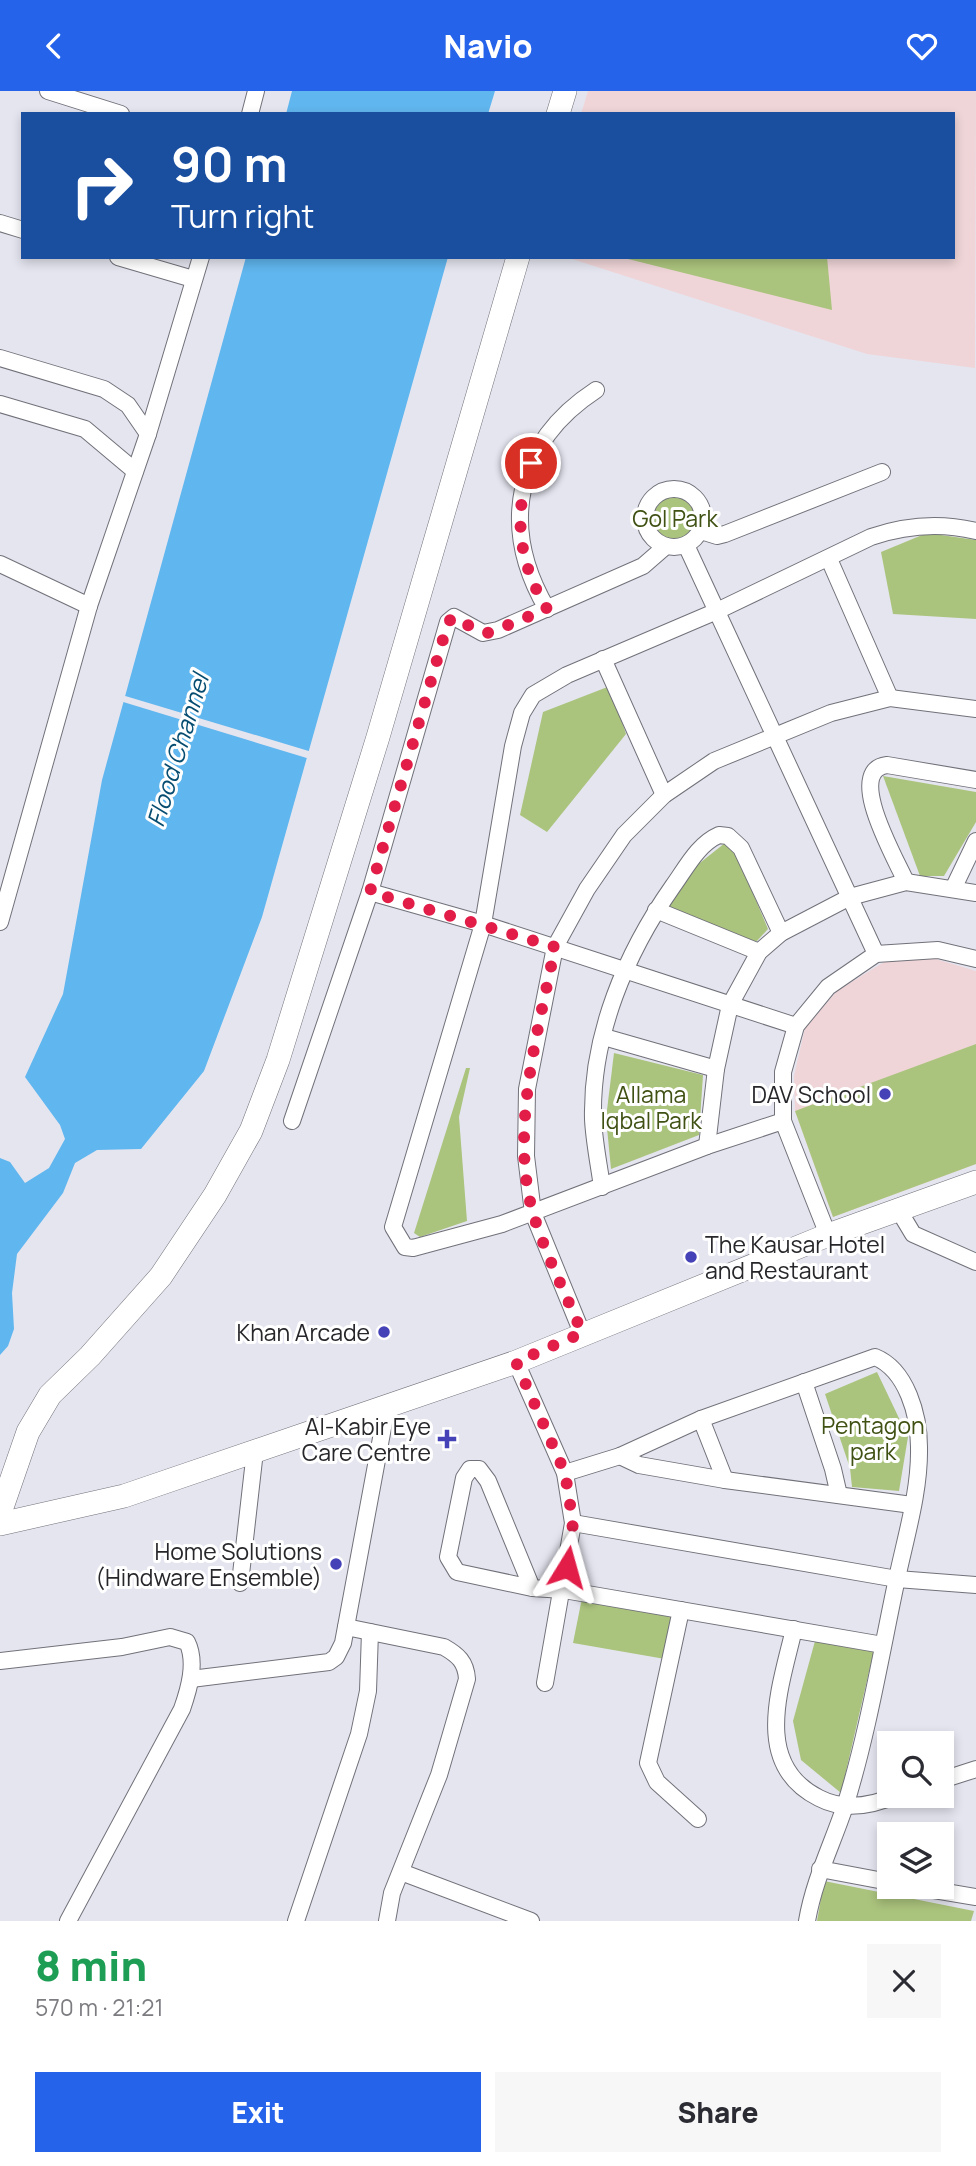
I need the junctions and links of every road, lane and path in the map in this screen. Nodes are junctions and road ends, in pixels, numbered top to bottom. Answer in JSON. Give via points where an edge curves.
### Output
{"nodes":[{"id":1,"x":48,"y":91,"type":"edge"},
{"id":2,"x":256,"y":91,"type":"edge"},
{"id":3,"x":565,"y":91,"type":"edge"},
{"id":4,"x":115,"y":112,"type":"edge"},
{"id":5,"x":251,"y":112,"type":"edge"},
{"id":6,"x":559,"y":112,"type":"edge"},
{"id":7,"x":0,"y":223,"type":"edge"},
{"id":8,"x":21,"y":229,"type":"edge"},
{"id":9,"x":125,"y":259,"type":"edge"},
{"id":10,"x":200,"y":259,"type":"edge"},
{"id":11,"x":518,"y":259,"type":"edge"},
{"id":12,"x":193,"y":279,"type":"junction"},
{"id":13,"x":0,"y":358,"type":"edge"},
{"id":14,"x":596,"y":390,"type":"dead end"},
{"id":15,"x":0,"y":404,"type":"edge"},
{"id":16,"x":148,"y":434,"type":"junction"},
{"id":17,"x":135,"y":471,"type":"junction"},
{"id":18,"x":882,"y":472,"type":"dead end"},
{"id":19,"x":701,"y":531,"type":"junction"},
{"id":20,"x":976,"y":531,"type":"edge"},
{"id":21,"x":685,"y":545,"type":"junction"},
{"id":22,"x":666,"y":546,"type":"junction"},
{"id":23,"x":829,"y":559,"type":"junction"},
{"id":24,"x":0,"y":564,"type":"edge"},
{"id":25,"x":89,"y":606,"type":"junction"},
{"id":26,"x":547,"y":609,"type":"junction"},
{"id":27,"x":717,"y":611,"type":"junction"},
{"id":28,"x":603,"y":659,"type":"junction"},
{"id":29,"x":890,"y":698,"type":"junction"},
{"id":30,"x":976,"y":709,"type":"edge"},
{"id":31,"x":771,"y":735,"type":"junction"},
{"id":32,"x":976,"y":780,"type":"edge"},
{"id":33,"x":664,"y":795,"type":"junction"},
{"id":34,"x":976,"y":841,"type":"edge"},
{"id":35,"x":906,"y":882,"type":"junction"},
{"id":36,"x":953,"y":888,"type":"junction"},
{"id":37,"x":370,"y":892,"type":"junction"},
{"id":38,"x":976,"y":893,"type":"edge"},
{"id":39,"x":850,"y":897,"type":"junction"},
{"id":40,"x":656,"y":910,"type":"junction"},
{"id":41,"x":0,"y":922,"type":"edge"},
{"id":42,"x":483,"y":924,"type":"junction"},
{"id":43,"x":781,"y":933,"type":"junction"},
{"id":44,"x":555,"y":947,"type":"junction"},
{"id":45,"x":759,"y":952,"type":"junction"},
{"id":46,"x":876,"y":954,"type":"junction"},
{"id":47,"x":976,"y":959,"type":"edge"},
{"id":48,"x":623,"y":970,"type":"junction"},
{"id":49,"x":730,"y":1005,"type":"junction"},
{"id":50,"x":796,"y":1026,"type":"junction"},
{"id":51,"x":604,"y":1037,"type":"junction"},
{"id":52,"x":716,"y":1069,"type":"junction"},
{"id":53,"x":292,"y":1121,"type":"dead end"},
{"id":54,"x":783,"y":1121,"type":"junction"},
{"id":55,"x":707,"y":1146,"type":"junction"},
{"id":56,"x":976,"y":1182,"type":"edge"},
{"id":57,"x":602,"y":1187,"type":"junction"},
{"id":58,"x":898,"y":1209,"type":"junction"},
{"id":59,"x":533,"y":1213,"type":"junction"},
{"id":60,"x":828,"y":1235,"type":"junction"},
{"id":61,"x":976,"y":1262,"type":"edge"},
{"id":62,"x":582,"y":1333,"type":"junction"},
{"id":63,"x":516,"y":1362,"type":"junction"},
{"id":64,"x":804,"y":1382,"type":"junction"},
{"id":65,"x":387,"y":1406,"type":"junction"},
{"id":66,"x":701,"y":1419,"type":"junction"},
{"id":67,"x":255,"y":1451,"type":"junction"},
{"id":68,"x":620,"y":1456,"type":"junction"},
{"id":69,"x":565,"y":1473,"type":"junction"},
{"id":70,"x":724,"y":1480,"type":"junction"},
{"id":71,"x":839,"y":1495,"type":"junction"},
{"id":72,"x":912,"y":1505,"type":"junction"},
{"id":73,"x":0,"y":1513,"type":"edge"},
{"id":74,"x":573,"y":1523,"type":"junction"},
{"id":75,"x":0,"y":1524,"type":"edge"},
{"id":76,"x":897,"y":1579,"type":"junction"},
{"id":77,"x":240,"y":1583,"type":"dead end"},
{"id":78,"x":976,"y":1585,"type":"edge"},
{"id":79,"x":531,"y":1588,"type":"junction"},
{"id":80,"x":564,"y":1590,"type":"junction"},
{"id":81,"x":681,"y":1610,"type":"junction"},
{"id":82,"x":346,"y":1627,"type":"junction"},
{"id":83,"x":794,"y":1629,"type":"junction"},
{"id":84,"x":370,"y":1632,"type":"junction"},
{"id":85,"x":883,"y":1645,"type":"junction"},
{"id":86,"x":0,"y":1661,"type":"edge"},
{"id":87,"x":191,"y":1679,"type":"junction"},
{"id":88,"x":545,"y":1683,"type":"dead end"},
{"id":89,"x":976,"y":1769,"type":"edge"},
{"id":90,"x":954,"y":1776,"type":"edge"},
{"id":91,"x":877,"y":1802,"type":"edge"},
{"id":92,"x":845,"y":1806,"type":"junction"},
{"id":93,"x":698,"y":1819,"type":"dead end"},
{"id":94,"x":820,"y":1869,"type":"junction"},
{"id":95,"x":401,"y":1872,"type":"junction"},
{"id":96,"x":877,"y":1880,"type":"edge"},
{"id":97,"x":954,"y":1894,"type":"edge"},
{"id":98,"x":976,"y":1898,"type":"edge"},
{"id":99,"x":68,"y":1921,"type":"edge"},
{"id":100,"x":296,"y":1921,"type":"edge"},
{"id":101,"x":387,"y":1921,"type":"edge"},
{"id":102,"x":531,"y":1921,"type":"edge"},
{"id":103,"x":807,"y":1921,"type":"edge"}],
"edges":[{"from":1,"to":4,"type":"street"},
{"from":2,"to":5,"type":"street"},
{"from":3,"to":6,"type":"main road"},
{"from":7,"to":8,"type":"street"},
{"from":9,"to":12,"type":"street"},
{"from":10,"to":12,"type":"street"},
{"from":11,"to":73,"type":"main road","via":[[378,737],[278,1060],[251,1131],[161,1276],[50,1395],[28,1432]]},
{"from":12,"to":16,"type":"street"},
{"from":13,"to":16,"type":"street","via":[[104,389],[128,405]]},
{"from":14,"to":26,"type":"street","via":[[551,429],[531,463],[521,497],[522,552],[533,586]]},
{"from":15,"to":17,"type":"street","via":[[85,429]]},
{"from":16,"to":17,"type":"street"},
{"from":17,"to":25,"type":"street"},
{"from":18,"to":19,"type":"street","via":[[725,534]]},
{"from":19,"to":21,"type":"street"},
{"from":19,"to":22,"type":"street","via":[[703,511],[692,494],[683,489],[663,491],[648,505],[645,524],[656,541]]},
{"from":20,"to":23,"type":"street","via":[[929,524],[897,528]]},
{"from":21,"to":22,"type":"street"},
{"from":21,"to":27,"type":"street"},
{"from":22,"to":26,"type":"street","via":[[643,566]]},
{"from":23,"to":27,"type":"street"},
{"from":23,"to":29,"type":"street"},
{"from":24,"to":25,"type":"street"},
{"from":25,"to":41,"type":"street"},
{"from":26,"to":37,"type":"street","via":[[489,633],[454,617],[448,622]]},
{"from":27,"to":28,"type":"street"},
{"from":27,"to":31,"type":"street"},
{"from":28,"to":33,"type":"street"},
{"from":28,"to":42,"type":"street","via":[[533,695],[522,713]]},
{"from":29,"to":30,"type":"street"},
{"from":29,"to":31,"type":"street"},
{"from":31,"to":33,"type":"street","via":[[714,761]]},
{"from":31,"to":39,"type":"street"},
{"from":32,"to":35,"type":"street","via":[[887,765],[873,771],[869,782],[872,801]]},
{"from":33,"to":44,"type":"street","via":[[624,835]]},
{"from":34,"to":36,"type":"street"},
{"from":35,"to":36,"type":"street"},
{"from":35,"to":39,"type":"street"},
{"from":36,"to":38,"type":"street"},
{"from":37,"to":42,"type":"street"},
{"from":37,"to":53,"type":"street"},
{"from":39,"to":43,"type":"street"},
{"from":39,"to":46,"type":"street"},
{"from":40,"to":43,"type":"street","via":[[701,847],[719,835],[728,836],[745,856]]},
{"from":40,"to":45,"type":"street"},
{"from":40,"to":48,"type":"street"},
{"from":42,"to":44,"type":"street"},
{"from":42,"to":59,"type":"street","via":[[393,1227],[401,1243],[413,1248]]},
{"from":43,"to":45,"type":"street"},
{"from":44,"to":48,"type":"street"},
{"from":44,"to":59,"type":"street","via":[[527,1089],[526,1156]]},
{"from":45,"to":49,"type":"street"},
{"from":46,"to":47,"type":"street","via":[[938,950]]},
{"from":46,"to":50,"type":"street","via":[[828,987]]},
{"from":48,"to":49,"type":"street"},
{"from":48,"to":51,"type":"street"},
{"from":49,"to":50,"type":"street"},
{"from":49,"to":52,"type":"street"},
{"from":50,"to":54,"type":"street","via":[[783,1072]]},
{"from":51,"to":52,"type":"street"},
{"from":51,"to":57,"type":"street","via":[[593,1118]]},
{"from":52,"to":55,"type":"street"},
{"from":54,"to":55,"type":"street"},
{"from":54,"to":60,"type":"street"},
{"from":55,"to":57,"type":"street"},
{"from":56,"to":58,"type":"main road"},
{"from":57,"to":59,"type":"street"},
{"from":58,"to":60,"type":"main road"},
{"from":58,"to":61,"type":"street","via":[[913,1234]]},
{"from":59,"to":62,"type":"street"},
{"from":60,"to":62,"type":"main road"},
{"from":62,"to":63,"type":"main road"},
{"from":63,"to":65,"type":"main road"},
{"from":63,"to":69,"type":"street"},
{"from":64,"to":66,"type":"street"},
{"from":64,"to":71,"type":"street"},
{"from":64,"to":72,"type":"street","via":[[875,1357],[896,1370],[917,1422],[919,1448]]},
{"from":65,"to":67,"type":"main road"},
{"from":65,"to":82,"type":"street"},
{"from":66,"to":68,"type":"street"},
{"from":66,"to":70,"type":"street"},
{"from":67,"to":75,"type":"main road","via":[[124,1496]]},
{"from":67,"to":77,"type":"street"},
{"from":68,"to":69,"type":"street"},
{"from":68,"to":70,"type":"street","via":[[639,1465]]},
{"from":69,"to":74,"type":"street"},
{"from":70,"to":71,"type":"street"},
{"from":71,"to":72,"type":"street"},
{"from":72,"to":76,"type":"street"},
{"from":74,"to":76,"type":"street"},
{"from":74,"to":80,"type":"street"},
{"from":76,"to":78,"type":"street"},
{"from":76,"to":85,"type":"street"},
{"from":79,"to":79,"type":"street","via":[[484,1473],[470,1469],[464,1478],[448,1557],[452,1566],[466,1575]]},
{"from":79,"to":80,"type":"street"},
{"from":80,"to":81,"type":"street"},
{"from":80,"to":88,"type":"street"},
{"from":81,"to":83,"type":"street"},
{"from":81,"to":93,"type":"street","via":[[648,1762],[657,1782]]},
{"from":82,"to":84,"type":"street"},
{"from":82,"to":87,"type":"street","via":[[340,1651],[329,1662]]},
{"from":83,"to":85,"type":"street"},
{"from":83,"to":92,"type":"street","via":[[775,1718],[779,1757],[804,1789]]},
{"from":84,"to":95,"type":"street","via":[[444,1647],[463,1661],[466,1669],[439,1775]]},
{"from":84,"to":100,"type":"street","via":[[368,1691],[359,1734]]},
{"from":85,"to":92,"type":"street"},
{"from":86,"to":87,"type":"street","via":[[177,1637],[190,1649]]},
{"from":87,"to":99,"type":"street","via":[[182,1709]]},
{"from":89,"to":90,"type":"street"},
{"from":91,"to":92,"type":"street"},
{"from":92,"to":94,"type":"street"},
{"from":94,"to":96,"type":"street"},
{"from":94,"to":103,"type":"street"},
{"from":95,"to":101,"type":"street"},
{"from":95,"to":102,"type":"street"},
{"from":97,"to":98,"type":"street"}]}
